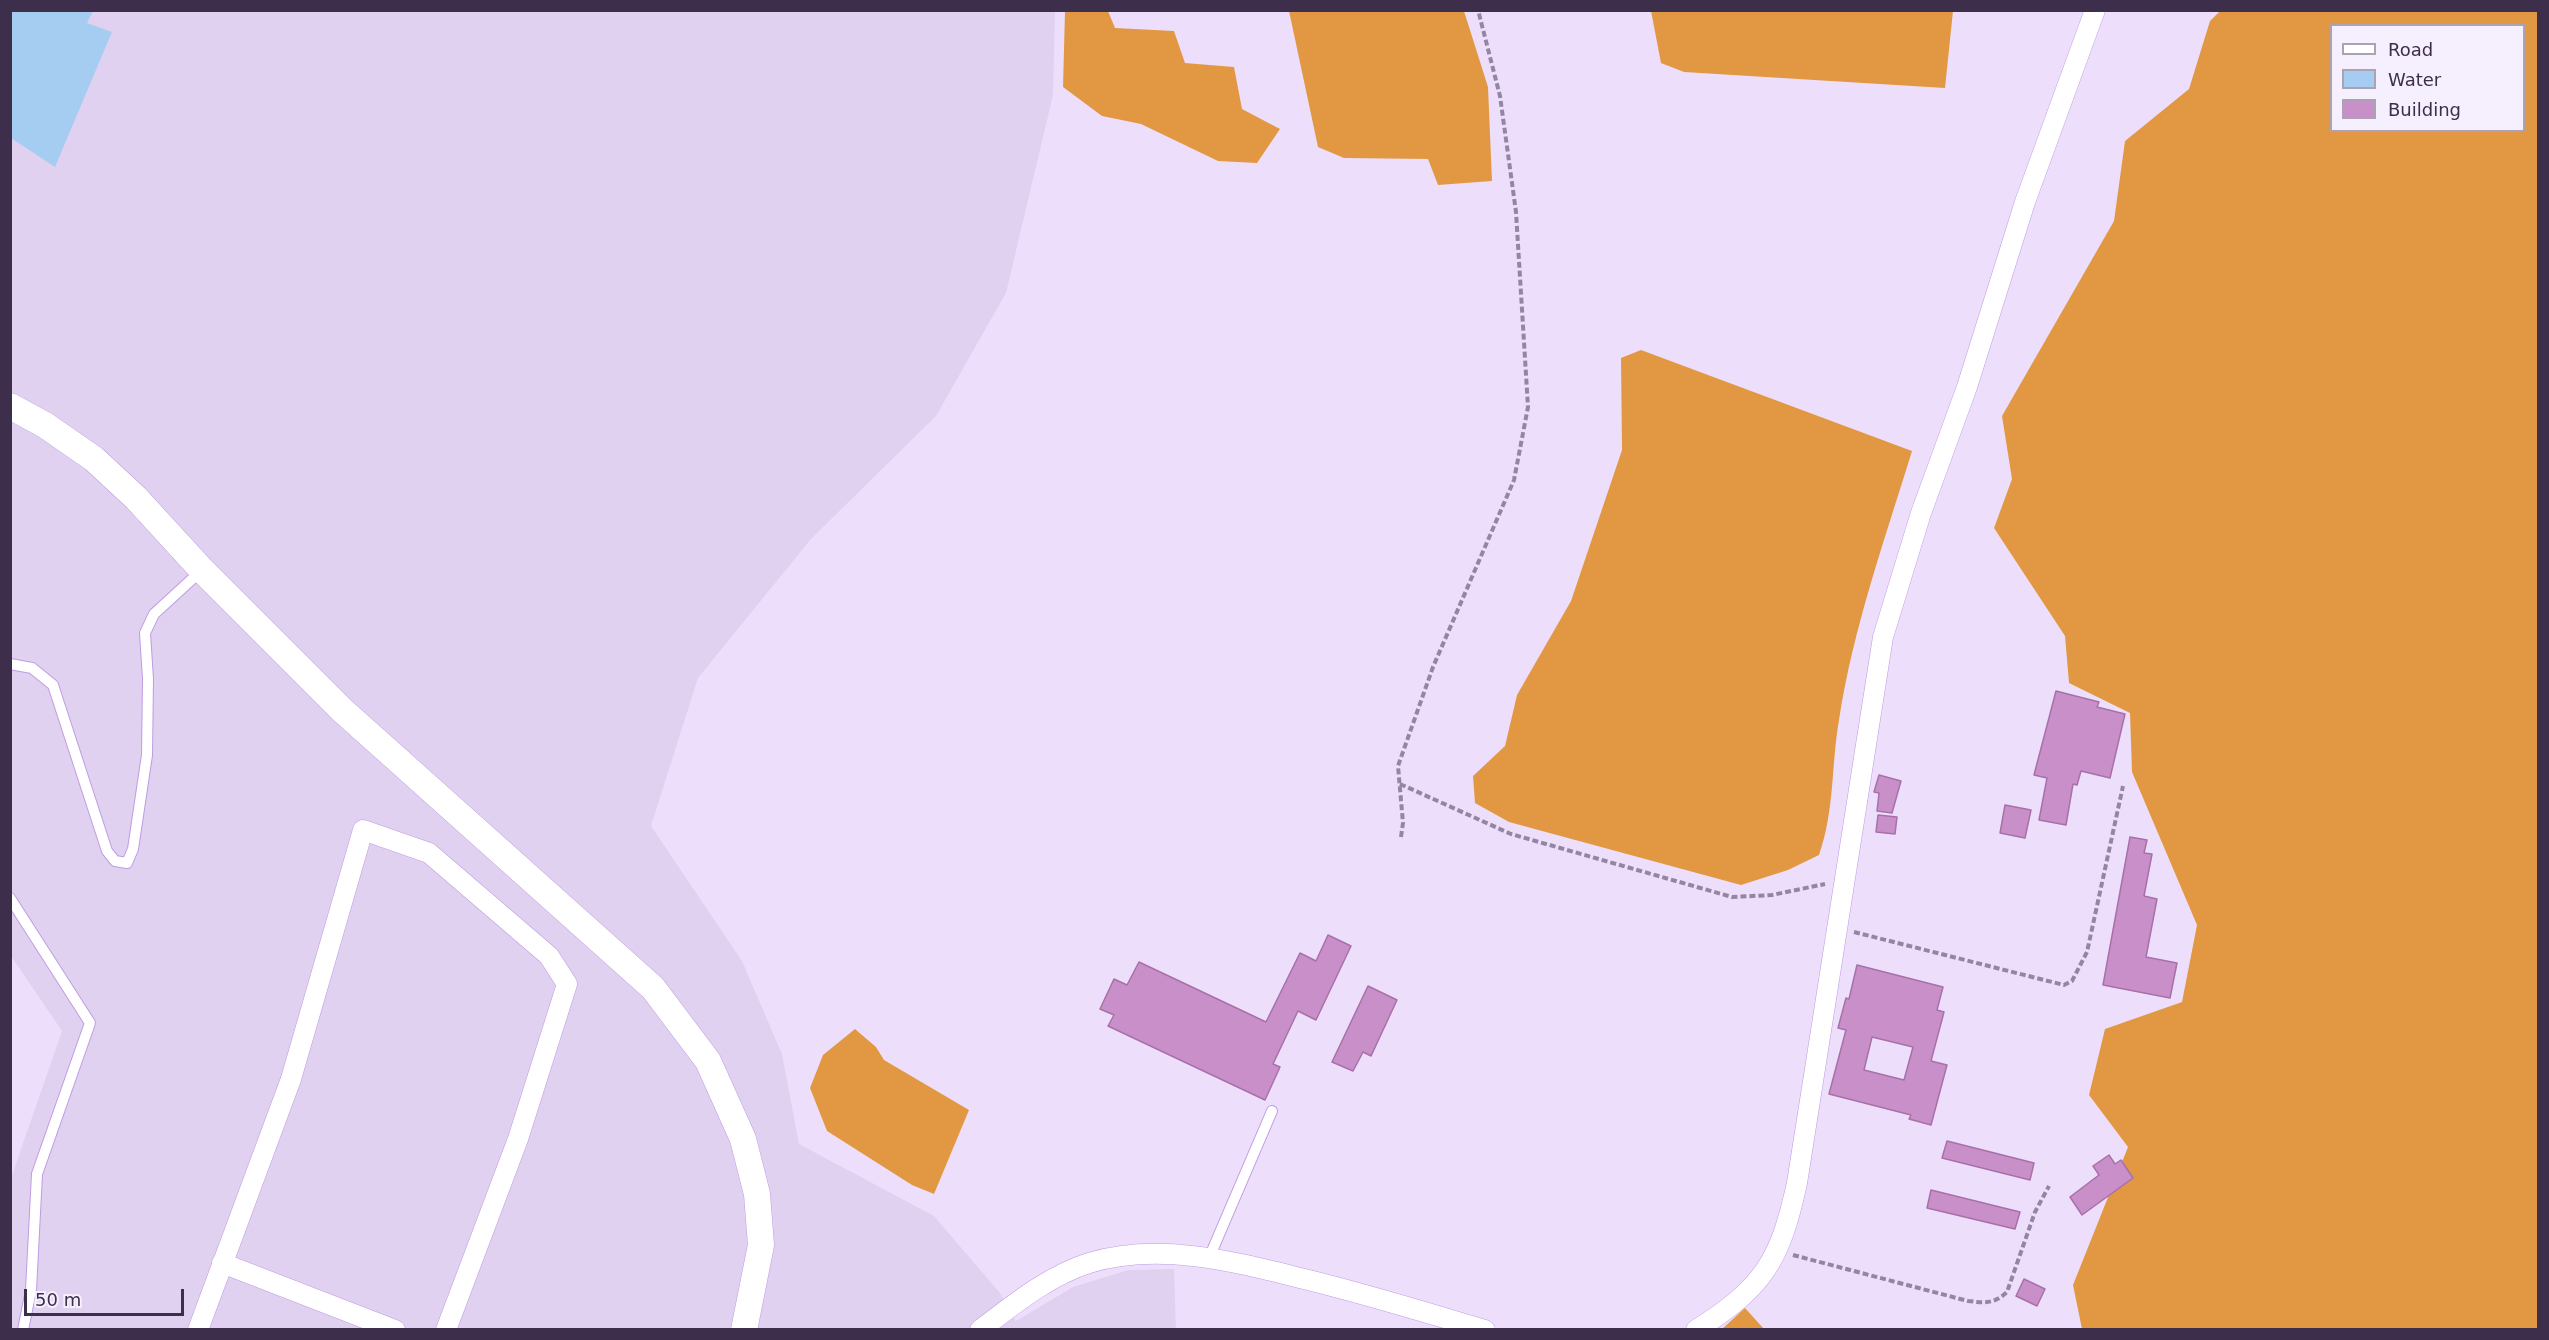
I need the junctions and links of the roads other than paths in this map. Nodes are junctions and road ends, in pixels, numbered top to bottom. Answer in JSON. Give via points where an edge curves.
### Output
{"nodes":[{"id":1,"x":2095,"y":10,"type":"edge"},
{"id":2,"x":10,"y":406,"type":"edge"},
{"id":3,"x":202,"y":570,"type":"junction"},
{"id":4,"x":10,"y":664,"type":"edge"},
{"id":5,"x":10,"y":898,"type":"edge"},
{"id":6,"x":1272,"y":1111,"type":"dead end"},
{"id":7,"x":1209,"y":1258,"type":"junction"},
{"id":8,"x":222,"y":1263,"type":"junction"},
{"id":9,"x":23,"y":1329,"type":"edge"},
{"id":10,"x":198,"y":1329,"type":"edge"},
{"id":11,"x":395,"y":1329,"type":"edge"},
{"id":12,"x":446,"y":1329,"type":"edge"},
{"id":13,"x":744,"y":1329,"type":"edge"},
{"id":14,"x":980,"y":1329,"type":"edge"},
{"id":15,"x":1485,"y":1329,"type":"edge"},
{"id":16,"x":1696,"y":1329,"type":"edge"}],
"edges":[{"from":1,"to":16,"type":"street","via":[[2025,202],[1883,637],[1789,1220],[1778,1251],[1755,1285],[1726,1311]]},
{"from":2,"to":3,"type":"street","via":[[94,459]]},
{"from":3,"to":4,"type":"lane","via":[[154,614],[145,633],[147,755],[133,849],[127,862],[115,861],[107,851],[53,685],[32,668]]},
{"from":3,"to":13,"type":"street","via":[[342,710],[653,988],[708,1061],[743,1139],[757,1194],[762,1245]]},
{"from":5,"to":9,"type":"lane","via":[[90,1023],[37,1174],[31,1290]]},
{"from":6,"to":7,"type":"lane"},
{"from":7,"to":14,"type":"street","via":[[1177,1254],[1128,1256],[1088,1263],[1037,1287]]},
{"from":7,"to":15,"type":"street","via":[[1352,1291]]},
{"from":8,"to":10,"type":"street"},
{"from":8,"to":11,"type":"street"},
{"from":8,"to":12,"type":"street","via":[[291,1079],[363,831],[429,853],[549,956],[567,984],[518,1139]]}]}
